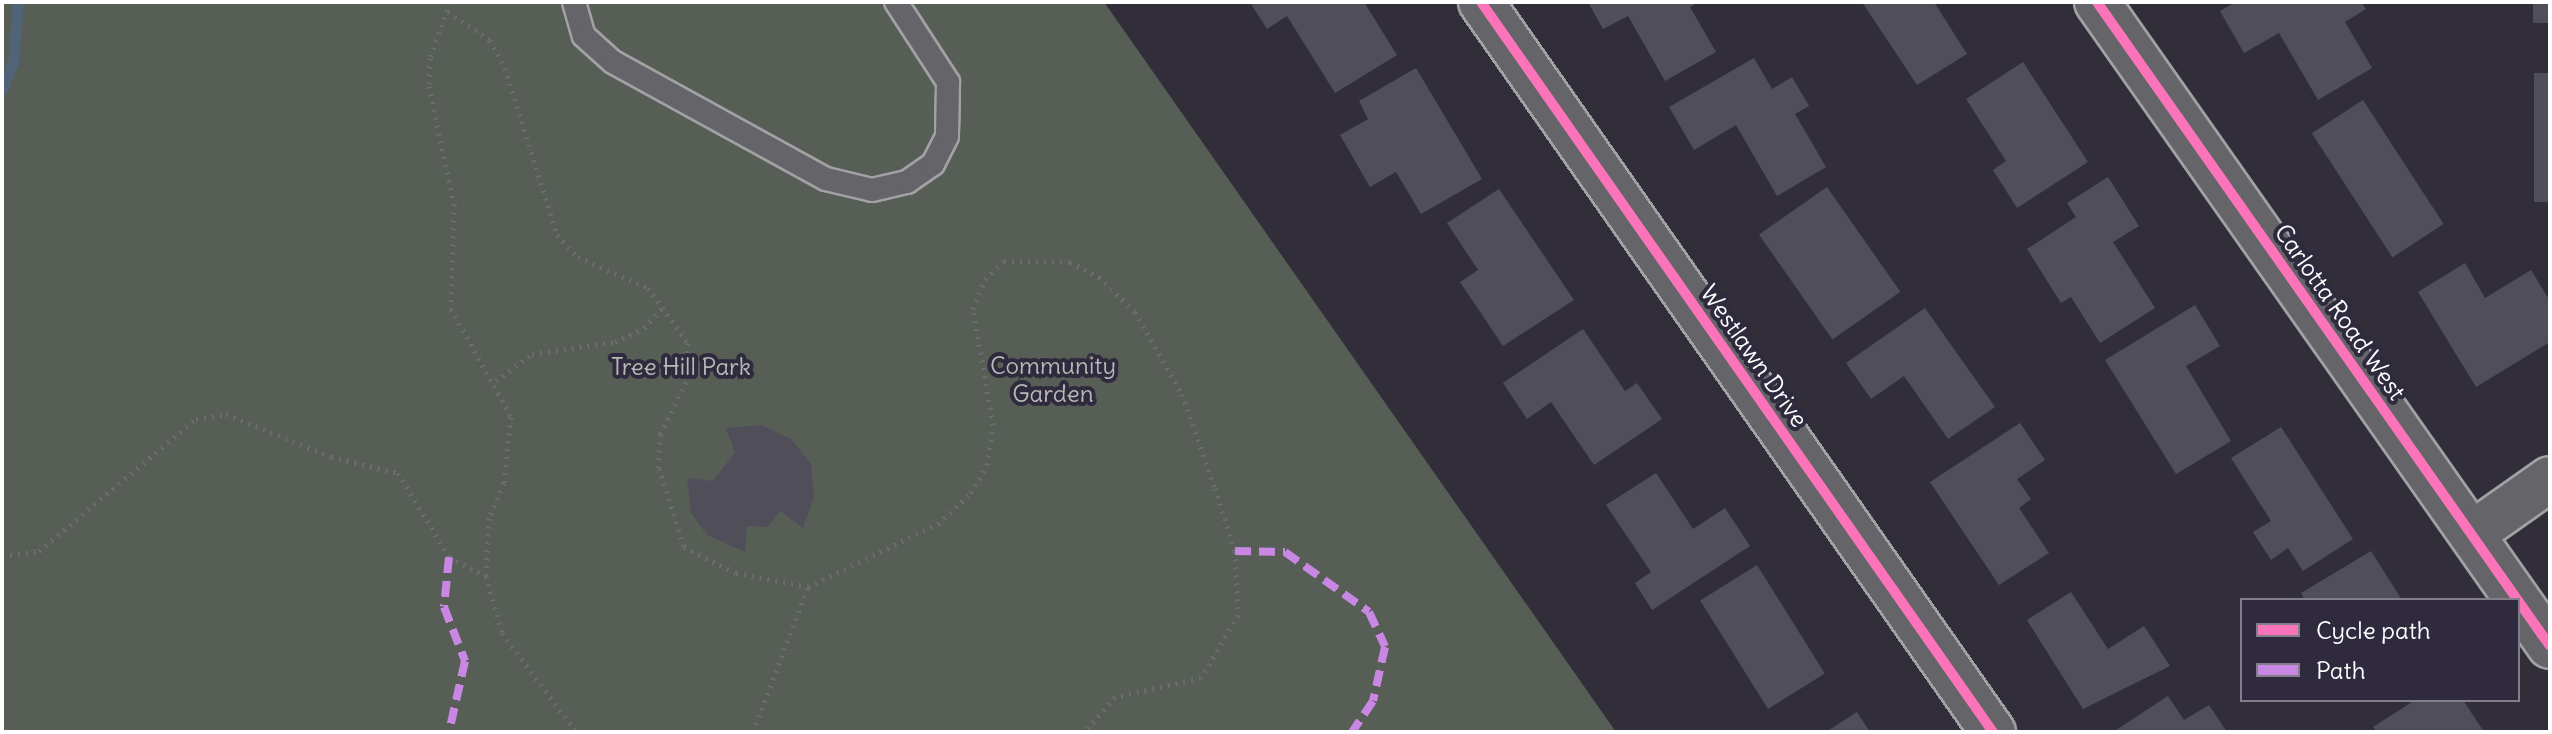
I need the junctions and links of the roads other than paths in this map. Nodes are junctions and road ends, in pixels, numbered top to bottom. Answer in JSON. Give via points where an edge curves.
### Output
{"nodes":[{"id":1,"x":574,"y":2,"type":"edge"},
{"id":2,"x":896,"y":2,"type":"edge"},
{"id":3,"x":1481,"y":2,"type":"edge"},
{"id":4,"x":2097,"y":2,"type":"edge"},
{"id":5,"x":2550,"y":479,"type":"edge"},
{"id":6,"x":2472,"y":534,"type":"junction"},
{"id":7,"x":2517,"y":598,"type":"edge"},
{"id":8,"x":2520,"y":603,"type":"edge"},
{"id":9,"x":2550,"y":646,"type":"edge"},
{"id":10,"x":1993,"y":732,"type":"edge"}],
"edges":[{"from":1,"to":2,"type":"lane","via":[[584,36],[613,62],[826,179],[872,190],[907,182],[933,164],[947,136],[948,82]]},
{"from":3,"to":10,"type":"street","name":"Westlawn Drive"},
{"from":4,"to":6,"type":"street","name":"Carlotta Road West"},
{"from":5,"to":6,"type":"street"},
{"from":6,"to":7,"type":"street","name":"Carlotta Road West"},
{"from":8,"to":9,"type":"street","name":"Carlotta Road West"}]}
